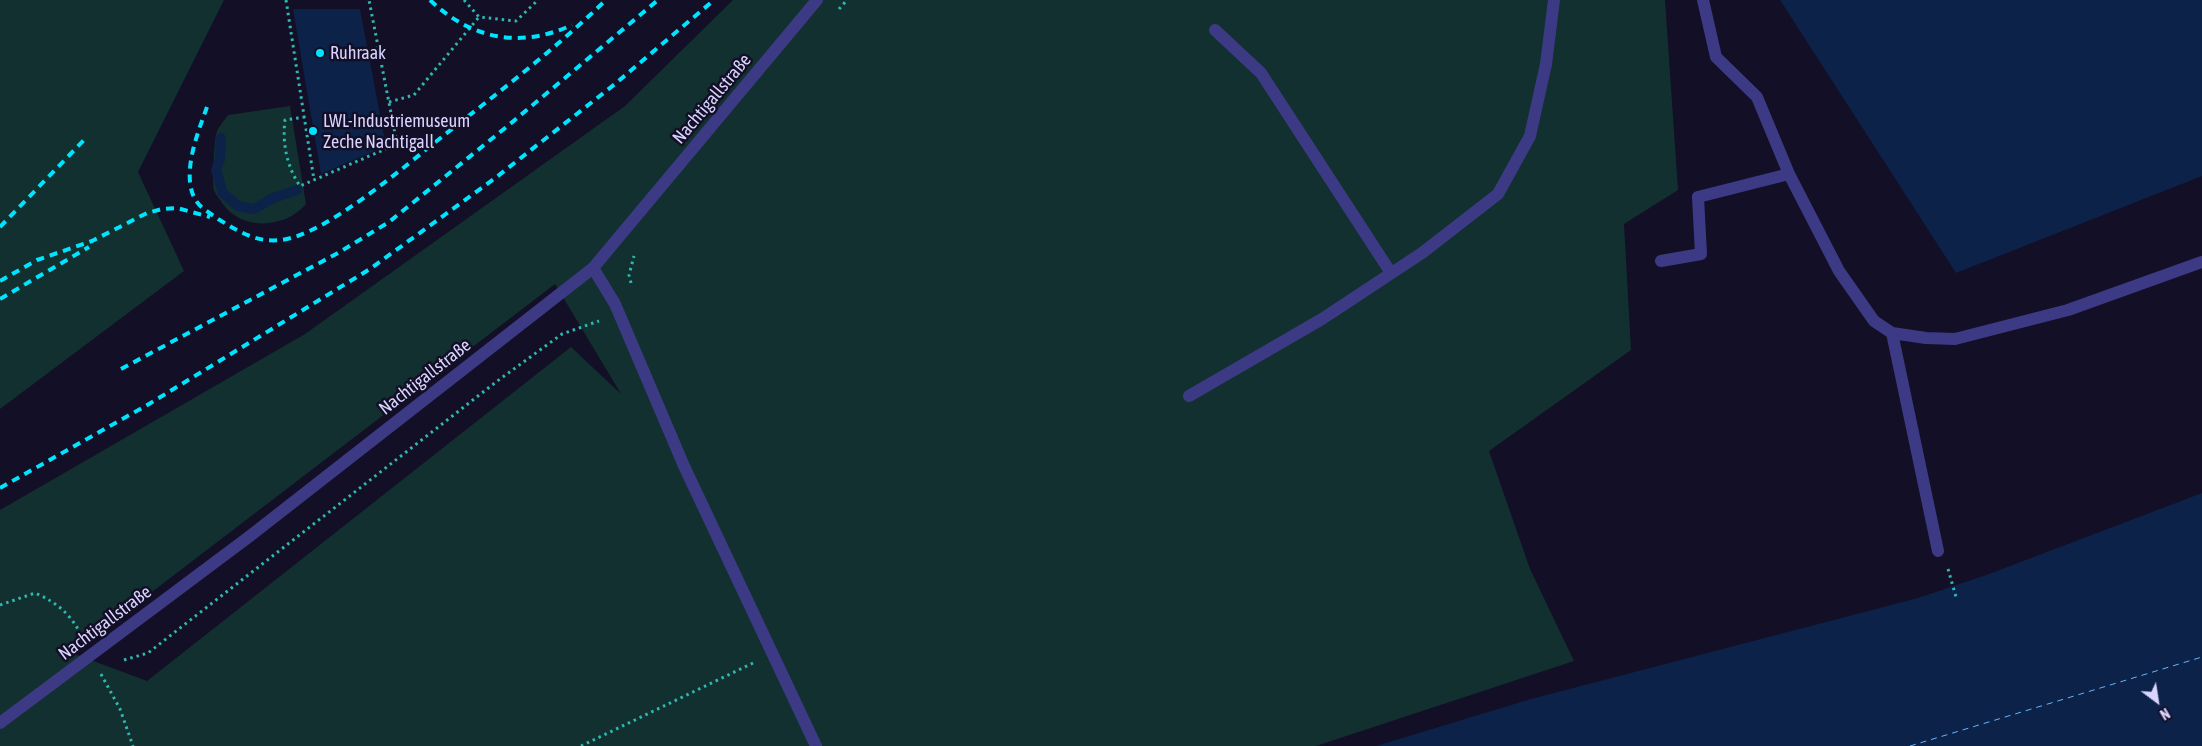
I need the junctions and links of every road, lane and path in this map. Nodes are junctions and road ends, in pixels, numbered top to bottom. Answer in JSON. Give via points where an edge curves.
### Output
{"nodes":[{"id":1,"x":286,"y":0,"type":"edge"},
{"id":2,"x":369,"y":0,"type":"edge"},
{"id":3,"x":464,"y":0,"type":"edge"},
{"id":4,"x":538,"y":0,"type":"edge"},
{"id":5,"x":817,"y":0,"type":"edge"},
{"id":6,"x":847,"y":0,"type":"edge"},
{"id":7,"x":1554,"y":0,"type":"edge"},
{"id":8,"x":1703,"y":0,"type":"edge"},
{"id":9,"x":834,"y":15,"type":"dead end"},
{"id":10,"x":479,"y":17,"type":"junction"},
{"id":11,"x":1215,"y":30,"type":"dead end"},
{"id":12,"x":389,"y":102,"type":"junction"},
{"id":13,"x":305,"y":117,"type":"junction"},
{"id":14,"x":1789,"y":174,"type":"junction"},
{"id":15,"x":314,"y":180,"type":"junction"},
{"id":16,"x":636,"y":250,"type":"dead end"},
{"id":17,"x":1661,"y":261,"type":"dead end"},
{"id":18,"x":2202,"y":262,"type":"edge"},
{"id":19,"x":593,"y":268,"type":"junction"},
{"id":20,"x":1391,"y":273,"type":"junction"},
{"id":21,"x":619,"y":314,"type":"junction"},
{"id":22,"x":1892,"y":333,"type":"junction"},
{"id":23,"x":1189,"y":396,"type":"dead end"},
{"id":24,"x":1938,"y":551,"type":"dead end"},
{"id":25,"x":0,"y":605,"type":"edge"},
{"id":26,"x":91,"y":656,"type":"junction"},
{"id":27,"x":734,"y":672,"type":"dead end"},
{"id":28,"x":0,"y":724,"type":"edge"},
{"id":29,"x":133,"y":746,"type":"edge"},
{"id":30,"x":581,"y":746,"type":"edge"},
{"id":31,"x":816,"y":746,"type":"edge"}],
"edges":[{"from":1,"to":13,"type":"path"},
{"from":2,"to":12,"type":"path"},
{"from":3,"to":10,"type":"path"},
{"from":4,"to":10,"type":"path","via":[[516,21]]},
{"from":5,"to":19,"type":"street","name":"Nachtigallstraße"},
{"from":6,"to":9,"type":"path"},
{"from":7,"to":20,"type":"street","via":[[1546,64],[1530,136],[1498,194]]},
{"from":8,"to":14,"type":"street","via":[[1716,57],[1757,98]]},
{"from":10,"to":12,"type":"path","via":[[414,96]]},
{"from":11,"to":20,"type":"street","via":[[1260,73]]},
{"from":12,"to":15,"type":"path","via":[[397,144]]},
{"from":13,"to":15,"type":"path"},
{"from":13,"to":15,"type":"path","via":[[285,120],[283,136],[292,174],[300,186]]},
{"from":14,"to":17,"type":"street","via":[[1698,197],[1701,254]]},
{"from":14,"to":22,"type":"street","via":[[1839,271],[1874,321]]},
{"from":16,"to":21,"type":"path","via":[[629,275],[638,306]]},
{"from":18,"to":22,"type":"street","via":[[2068,310],[1955,339]]},
{"from":19,"to":21,"type":"street"},
{"from":19,"to":26,"type":"street","name":"Nachtigallstraße"},
{"from":20,"to":23,"type":"street","via":[[1322,319]]},
{"from":21,"to":26,"type":"path","via":[[562,334],[148,653],[111,664]]},
{"from":21,"to":31,"type":"street","via":[[684,466]]},
{"from":22,"to":24,"type":"street"},
{"from":25,"to":26,"type":"path","via":[[35,593],[55,602],[77,626]]},
{"from":26,"to":28,"type":"street","name":"Nachtigallstraße"},
{"from":26,"to":29,"type":"path","via":[[120,709]]},
{"from":27,"to":30,"type":"path"}]}
